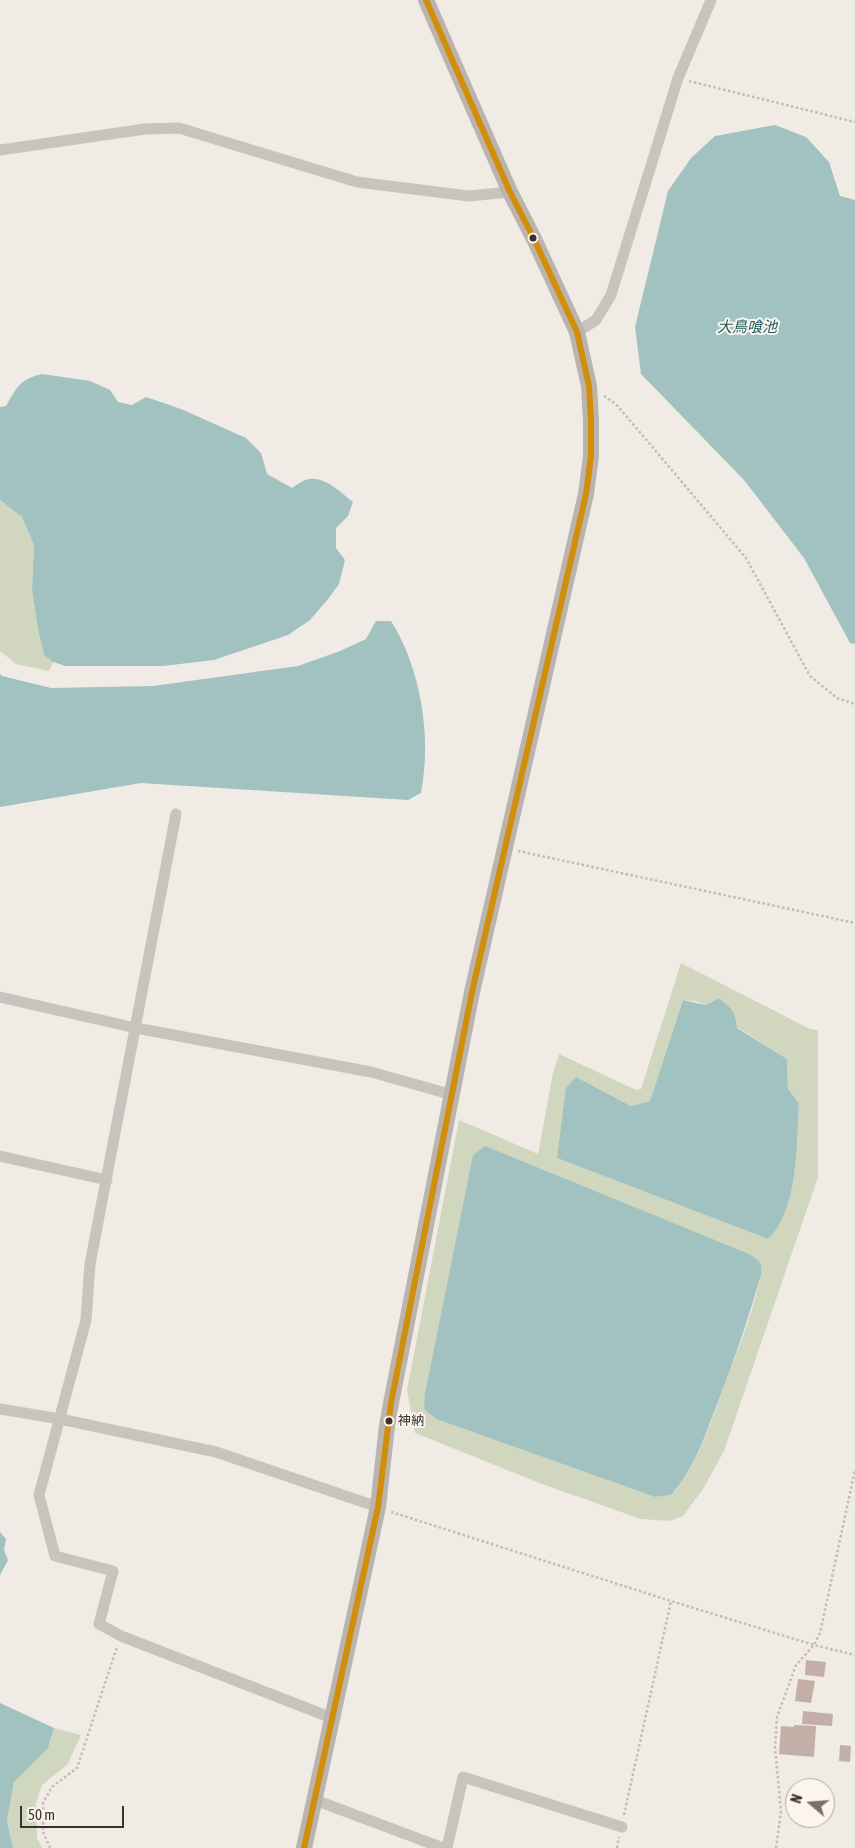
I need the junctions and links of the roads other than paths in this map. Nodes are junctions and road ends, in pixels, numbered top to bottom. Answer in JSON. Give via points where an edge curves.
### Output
{"nodes":[{"id":1,"x":426,"y":0,"type":"edge"},
{"id":2,"x":711,"y":0,"type":"edge"},
{"id":3,"x":0,"y":150,"type":"edge"},
{"id":4,"x":510,"y":192,"type":"junction"},
{"id":5,"x":577,"y":332,"type":"junction"},
{"id":6,"x":176,"y":814,"type":"dead end"},
{"id":7,"x":0,"y":997,"type":"edge"},
{"id":8,"x":136,"y":1028,"type":"junction"},
{"id":9,"x":453,"y":1095,"type":"junction"},
{"id":10,"x":0,"y":1156,"type":"edge"},
{"id":11,"x":107,"y":1180,"type":"junction"},
{"id":12,"x":0,"y":1409,"type":"edge"},
{"id":13,"x":60,"y":1419,"type":"junction"},
{"id":14,"x":378,"y":1507,"type":"junction"},
{"id":15,"x":332,"y":1718,"type":"junction"},
{"id":16,"x":315,"y":1800,"type":"junction"},
{"id":17,"x":622,"y":1827,"type":"road end"},
{"id":18,"x":304,"y":1848,"type":"edge"},
{"id":19,"x":443,"y":1848,"type":"edge"},
{"id":20,"x":447,"y":1848,"type":"edge"}],
"edges":[{"from":1,"to":4,"type":"main road"},
{"from":2,"to":5,"type":"street","via":[[678,78],[611,295],[596,320]]},
{"from":3,"to":4,"type":"street","via":[[145,129],[179,128],[357,182],[469,196]]},
{"from":4,"to":5,"type":"main road"},
{"from":5,"to":9,"type":"main road","via":[[589,386],[591,421],[586,494],[472,992]]},
{"from":6,"to":8,"type":"street"},
{"from":7,"to":8,"type":"street"},
{"from":8,"to":9,"type":"street","via":[[371,1072]]},
{"from":8,"to":11,"type":"street"},
{"from":9,"to":14,"type":"main road","via":[[391,1403]]},
{"from":10,"to":11,"type":"street"},
{"from":11,"to":13,"type":"street","via":[[90,1264],[86,1320]]},
{"from":12,"to":13,"type":"street"},
{"from":13,"to":14,"type":"street","via":[[216,1452]]},
{"from":13,"to":15,"type":"street","via":[[39,1495],[55,1556],[113,1571],[99,1624],[121,1636]]},
{"from":14,"to":15,"type":"main road"},
{"from":15,"to":16,"type":"main road"},
{"from":16,"to":18,"type":"main road"},
{"from":16,"to":19,"type":"street"},
{"from":17,"to":20,"type":"street","via":[[463,1777]]}]}
